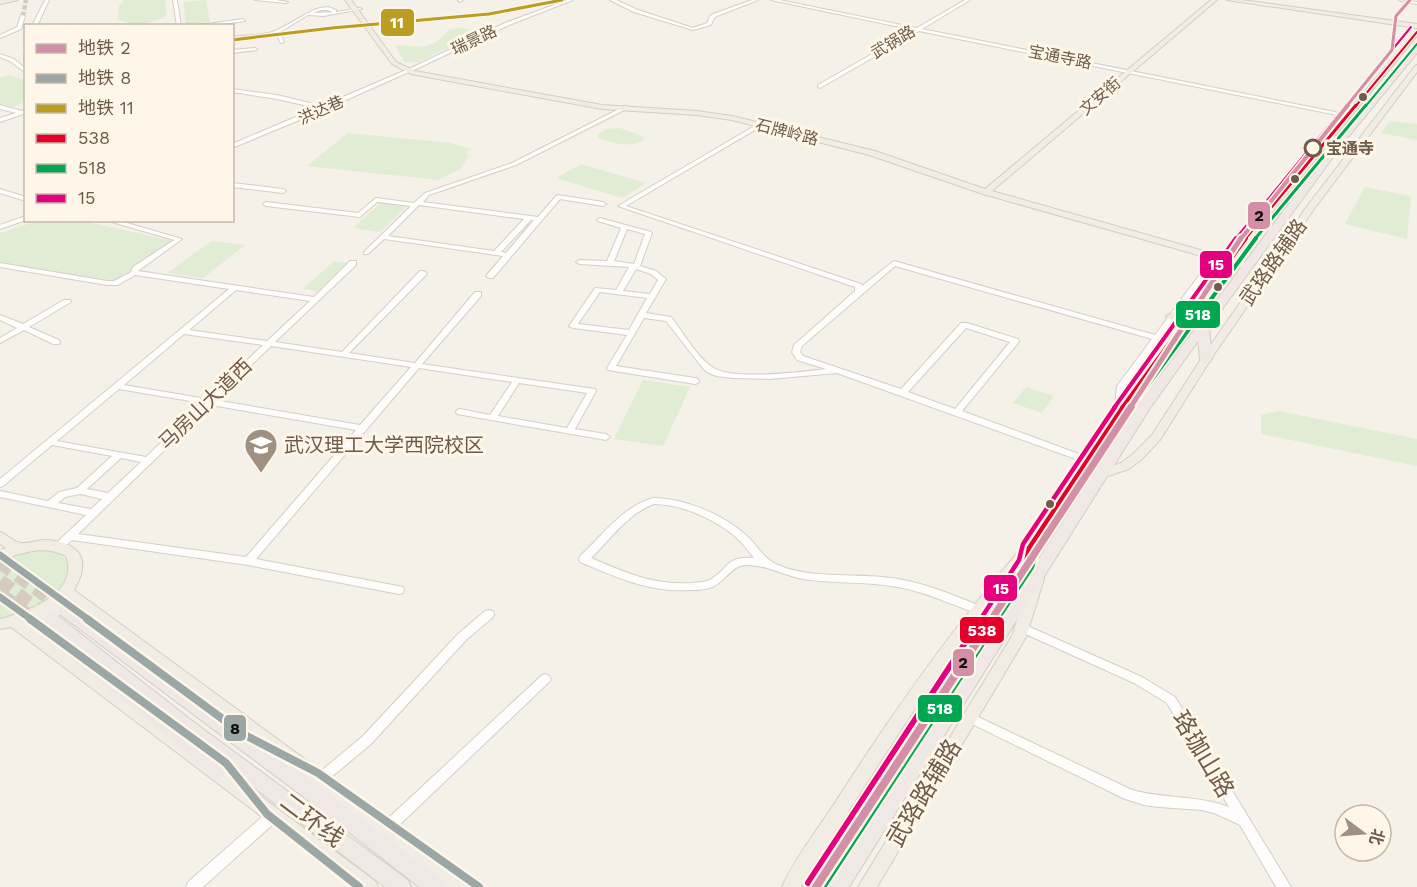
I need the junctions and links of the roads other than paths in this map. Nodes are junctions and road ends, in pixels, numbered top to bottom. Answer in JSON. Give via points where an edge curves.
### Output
{"nodes":[{"id":1,"x":15,"y":0,"type":"edge"},
{"id":2,"x":175,"y":0,"type":"edge"},
{"id":3,"x":257,"y":0,"type":"edge"},
{"id":4,"x":348,"y":0,"type":"edge"},
{"id":5,"x":353,"y":0,"type":"edge"},
{"id":6,"x":571,"y":0,"type":"edge"},
{"id":7,"x":612,"y":0,"type":"edge"},
{"id":8,"x":756,"y":0,"type":"edge"},
{"id":9,"x":773,"y":0,"type":"edge"},
{"id":10,"x":968,"y":0,"type":"edge"},
{"id":11,"x":1208,"y":0,"type":"edge"},
{"id":12,"x":1214,"y":0,"type":"edge"},
{"id":13,"x":1230,"y":0,"type":"edge"},
{"id":14,"x":1240,"y":0,"type":"edge"},
{"id":15,"x":1401,"y":0,"type":"edge"},
{"id":16,"x":0,"y":1,"type":"edge"},
{"id":17,"x":47,"y":2,"type":"edge"},
{"id":18,"x":286,"y":2,"type":"dead end"},
{"id":19,"x":1417,"y":3,"type":"edge"},
{"id":20,"x":357,"y":9,"type":"junction"},
{"id":21,"x":23,"y":16,"type":"tunnel mouth"},
{"id":22,"x":243,"y":20,"type":"dead end"},
{"id":23,"x":35,"y":24,"type":"edge"},
{"id":24,"x":179,"y":24,"type":"edge"},
{"id":25,"x":218,"y":24,"type":"edge"},
{"id":26,"x":1417,"y":26,"type":"edge"},
{"id":27,"x":916,"y":29,"type":"junction"},
{"id":28,"x":1417,"y":32,"type":"edge"},
{"id":29,"x":275,"y":33,"type":"junction"},
{"id":30,"x":0,"y":37,"type":"edge"},
{"id":31,"x":234,"y":38,"type":"edge"},
{"id":32,"x":282,"y":42,"type":"dead end"},
{"id":33,"x":255,"y":49,"type":"dead end"},
{"id":34,"x":1415,"y":51,"type":"edge"},
{"id":35,"x":234,"y":52,"type":"edge"},
{"id":36,"x":0,"y":55,"type":"edge"},
{"id":37,"x":1417,"y":68,"type":"edge"},
{"id":38,"x":24,"y":70,"type":"edge"},
{"id":39,"x":410,"y":70,"type":"junction"},
{"id":40,"x":1126,"y":71,"type":"junction"},
{"id":41,"x":820,"y":86,"type":"dead end"},
{"id":42,"x":234,"y":90,"type":"edge"},
{"id":43,"x":0,"y":107,"type":"edge"},
{"id":44,"x":324,"y":108,"type":"junction"},
{"id":45,"x":625,"y":108,"type":"junction"},
{"id":46,"x":24,"y":111,"type":"edge"},
{"id":47,"x":1347,"y":115,"type":"junction"},
{"id":48,"x":0,"y":120,"type":"edge"},
{"id":49,"x":761,"y":124,"type":"junction"},
{"id":50,"x":234,"y":145,"type":"edge"},
{"id":51,"x":234,"y":185,"type":"edge"},
{"id":52,"x":985,"y":189,"type":"junction"},
{"id":53,"x":0,"y":191,"type":"edge"},
{"id":54,"x":24,"y":198,"type":"edge"},
{"id":55,"x":417,"y":204,"type":"junction"},
{"id":56,"x":603,"y":204,"type":"dead end"},
{"id":57,"x":530,"y":217,"type":"junction"},
{"id":58,"x":24,"y":219,"type":"edge"},
{"id":59,"x":540,"y":219,"type":"junction"},
{"id":60,"x":600,"y":220,"type":"dead end"},
{"id":61,"x":115,"y":222,"type":"edge"},
{"id":62,"x":625,"y":226,"type":"junction"},
{"id":63,"x":0,"y":227,"type":"edge"},
{"id":64,"x":382,"y":237,"type":"junction"},
{"id":65,"x":366,"y":253,"type":"dead end"},
{"id":66,"x":496,"y":253,"type":"junction"},
{"id":67,"x":508,"y":255,"type":"junction"},
{"id":68,"x":1228,"y":261,"type":"junction"},
{"id":69,"x":580,"y":262,"type":"dead end"},
{"id":70,"x":353,"y":263,"type":"dead end"},
{"id":71,"x":609,"y":264,"type":"junction"},
{"id":72,"x":1249,"y":264,"type":"junction"},
{"id":73,"x":0,"y":265,"type":"edge"},
{"id":74,"x":635,"y":266,"type":"junction"},
{"id":75,"x":134,"y":273,"type":"junction"},
{"id":76,"x":423,"y":273,"type":"dead end"},
{"id":77,"x":490,"y":276,"type":"dead end"},
{"id":78,"x":234,"y":288,"type":"junction"},
{"id":79,"x":618,"y":292,"type":"junction"},
{"id":80,"x":859,"y":292,"type":"junction"},
{"id":81,"x":478,"y":294,"type":"dead end"},
{"id":82,"x":652,"y":296,"type":"junction"},
{"id":83,"x":314,"y":300,"type":"junction"},
{"id":84,"x":1200,"y":301,"type":"junction"},
{"id":85,"x":67,"y":302,"type":"dead end"},
{"id":86,"x":642,"y":315,"type":"junction"},
{"id":87,"x":0,"y":317,"type":"edge"},
{"id":88,"x":1172,"y":317,"type":"junction"},
{"id":89,"x":1203,"y":326,"type":"junction"},
{"id":90,"x":23,"y":328,"type":"junction"},
{"id":91,"x":183,"y":331,"type":"junction"},
{"id":92,"x":632,"y":333,"type":"junction"},
{"id":93,"x":1156,"y":338,"type":"junction"},
{"id":94,"x":0,"y":341,"type":"edge"},
{"id":95,"x":56,"y":342,"type":"dead end"},
{"id":96,"x":268,"y":343,"type":"junction"},
{"id":97,"x":343,"y":355,"type":"junction"},
{"id":98,"x":1206,"y":359,"type":"junction"},
{"id":99,"x":418,"y":366,"type":"junction"},
{"id":100,"x":841,"y":371,"type":"junction"},
{"id":101,"x":517,"y":380,"type":"junction"},
{"id":102,"x":695,"y":381,"type":"dead end"},
{"id":103,"x":116,"y":386,"type":"junction"},
{"id":104,"x":904,"y":391,"type":"junction"},
{"id":105,"x":208,"y":401,"type":"junction"},
{"id":106,"x":460,"y":412,"type":"dead end"},
{"id":107,"x":957,"y":412,"type":"junction"},
{"id":108,"x":1118,"y":414,"type":"junction"},
{"id":109,"x":492,"y":418,"type":"junction"},
{"id":110,"x":362,"y":428,"type":"junction"},
{"id":111,"x":569,"y":430,"type":"junction"},
{"id":112,"x":606,"y":437,"type":"dead end"},
{"id":113,"x":50,"y":441,"type":"junction"},
{"id":114,"x":119,"y":455,"type":"junction"},
{"id":115,"x":148,"y":460,"type":"junction"},
{"id":116,"x":1087,"y":460,"type":"junction"},
{"id":117,"x":1102,"y":474,"type":"junction"},
{"id":118,"x":0,"y":484,"type":"edge"},
{"id":119,"x":80,"y":491,"type":"junction"},
{"id":120,"x":0,"y":494,"type":"edge"},
{"id":121,"x":110,"y":496,"type":"junction"},
{"id":122,"x":50,"y":504,"type":"junction"},
{"id":123,"x":93,"y":513,"type":"junction"},
{"id":124,"x":70,"y":536,"type":"junction"},
{"id":125,"x":6,"y":544,"type":"edge"},
{"id":126,"x":58,"y":547,"type":"junction"},
{"id":127,"x":1029,"y":548,"type":"junction"},
{"id":128,"x":0,"y":555,"type":"edge"},
{"id":129,"x":248,"y":561,"type":"junction"},
{"id":130,"x":764,"y":563,"type":"junction"},
{"id":131,"x":1040,"y":570,"type":"junction"},
{"id":132,"x":399,"y":590,"type":"dead end"},
{"id":133,"x":976,"y":609,"type":"junction"},
{"id":134,"x":489,"y":614,"type":"dead end"},
{"id":135,"x":43,"y":615,"type":"edge"},
{"id":136,"x":1023,"y":628,"type":"junction"},
{"id":137,"x":545,"y":679,"type":"dead end"},
{"id":138,"x":970,"y":718,"type":"junction"},
{"id":139,"x":216,"y":770,"type":"joint"},
{"id":140,"x":312,"y":784,"type":"junction"},
{"id":141,"x":275,"y":814,"type":"junction"},
{"id":142,"x":1243,"y":822,"type":"junction"},
{"id":143,"x":386,"y":829,"type":"junction"},
{"id":144,"x":379,"y":870,"type":"edge"},
{"id":145,"x":192,"y":887,"type":"edge"},
{"id":146,"x":401,"y":887,"type":"edge"},
{"id":147,"x":435,"y":887,"type":"edge"},
{"id":148,"x":458,"y":887,"type":"edge"},
{"id":149,"x":791,"y":887,"type":"edge"},
{"id":150,"x":814,"y":887,"type":"edge"},
{"id":151,"x":837,"y":887,"type":"edge"},
{"id":152,"x":867,"y":887,"type":"edge"},
{"id":153,"x":1284,"y":887,"type":"edge"}],
"edges":[{"from":1,"to":16,"type":"main road"},
{"from":2,"to":24,"type":"street"},
{"from":3,"to":18,"type":"street"},
{"from":4,"to":20,"type":"main road","name":"石牌岭路"},
{"from":5,"to":20,"type":"main road","name":"石牌岭路"},
{"from":6,"to":39,"type":"street","name":"瑞景路","via":[[507,24]]},
{"from":7,"to":8,"type":"street","via":[[693,29],[709,24],[711,17]]},
{"from":9,"to":27,"type":"street","name":"宝通寺路"},
{"from":10,"to":27,"type":"street","name":"武锅路"},
{"from":11,"to":40,"type":"main road","name":"文安街"},
{"from":12,"to":40,"type":"main road","name":"文安街"},
{"from":13,"to":26,"type":"main road"},
{"from":14,"to":26,"type":"main road"},
{"from":15,"to":19,"type":"street"},
{"from":17,"to":23,"type":"street"},
{"from":20,"to":29,"type":"street","via":[[334,12],[319,7]]},
{"from":20,"to":39,"type":"main road","name":"石牌岭路","via":[[394,63]]},
{"from":21,"to":30,"type":"street","via":[[19,28]]},
{"from":22,"to":25,"type":"street"},
{"from":27,"to":40,"type":"street","name":"宝通寺路"},
{"from":27,"to":41,"type":"street","name":"武锅路"},
{"from":28,"to":47,"type":"highway"},
{"from":29,"to":31,"type":"street"},
{"from":29,"to":32,"type":"street","via":[[279,33]]},
{"from":33,"to":35,"type":"street"},
{"from":34,"to":72,"type":"highway","via":[[1341,140]]},
{"from":36,"to":38,"type":"street"},
{"from":37,"to":98,"type":"main road","name":"武珞路辅路","via":[[1311,207]]},
{"from":39,"to":44,"type":"street","name":"洪达巷"},
{"from":39,"to":45,"type":"main road","name":"石牌岭路","via":[[508,91]]},
{"from":40,"to":47,"type":"street","name":"宝通寺路"},
{"from":40,"to":52,"type":"main road","name":"文安街"},
{"from":42,"to":44,"type":"street"},
{"from":43,"to":46,"type":"street"},
{"from":44,"to":50,"type":"street","name":"洪达巷"},
{"from":45,"to":49,"type":"main road","name":"石牌岭路","via":[[704,114]]},
{"from":45,"to":55,"type":"street","via":[[514,164],[427,194]]},
{"from":46,"to":48,"type":"street"},
{"from":47,"to":68,"type":"highway"},
{"from":49,"to":52,"type":"main road","name":"石牌岭路"},
{"from":49,"to":80,"type":"street","via":[[621,206],[854,284]]},
{"from":51,"to":55,"type":"street","via":[[282,191],[266,204],[360,215],[376,200]]},
{"from":52,"to":68,"type":"main road","name":"石牌岭路"},
{"from":53,"to":54,"type":"street"},
{"from":55,"to":57,"type":"street"},
{"from":55,"to":64,"type":"street"},
{"from":56,"to":59,"type":"street","via":[[558,197]]},
{"from":57,"to":59,"type":"street"},
{"from":57,"to":66,"type":"street"},
{"from":58,"to":63,"type":"street"},
{"from":59,"to":67,"type":"street"},
{"from":60,"to":62,"type":"street"},
{"from":61,"to":75,"type":"street","via":[[179,239]]},
{"from":62,"to":71,"type":"street"},
{"from":62,"to":74,"type":"street","via":[[649,233]]},
{"from":64,"to":65,"type":"street"},
{"from":64,"to":66,"type":"street"},
{"from":66,"to":67,"type":"street"},
{"from":67,"to":77,"type":"street"},
{"from":68,"to":72,"type":"main road","name":"石牌岭路"},
{"from":68,"to":84,"type":"highway"},
{"from":68,"to":88,"type":"street","via":[[1203,276]]},
{"from":69,"to":71,"type":"street"},
{"from":70,"to":83,"type":"street","name":"马房山大道西"},
{"from":71,"to":74,"type":"street"},
{"from":72,"to":89,"type":"highway"},
{"from":73,"to":75,"type":"street","via":[[107,284]]},
{"from":74,"to":79,"type":"street"},
{"from":74,"to":82,"type":"street","via":[[662,279]]},
{"from":75,"to":78,"type":"street"},
{"from":76,"to":97,"type":"street"},
{"from":78,"to":83,"type":"street"},
{"from":78,"to":91,"type":"street"},
{"from":79,"to":82,"type":"street"},
{"from":79,"to":92,"type":"street","via":[[598,290],[573,326]]},
{"from":80,"to":93,"type":"street","via":[[894,263]]},
{"from":80,"to":100,"type":"street","via":[[796,349],[800,358]]},
{"from":81,"to":99,"type":"street"},
{"from":82,"to":86,"type":"street"},
{"from":83,"to":96,"type":"street","name":"马房山大道西"},
{"from":84,"to":88,"type":"highway"},
{"from":84,"to":108,"type":"highway"},
{"from":85,"to":90,"type":"street"},
{"from":86,"to":92,"type":"street"},
{"from":86,"to":100,"type":"street","via":[[668,319],[710,370],[722,375]]},
{"from":87,"to":90,"type":"street"},
{"from":88,"to":93,"type":"street"},
{"from":89,"to":98,"type":"highway"},
{"from":89,"to":117,"type":"highway","via":[[1144,407]]},
{"from":90,"to":94,"type":"street"},
{"from":90,"to":95,"type":"street"},
{"from":91,"to":96,"type":"street"},
{"from":91,"to":103,"type":"street"},
{"from":92,"to":102,"type":"street","via":[[611,368]]},
{"from":93,"to":108,"type":"street","via":[[1121,386]]},
{"from":96,"to":97,"type":"street"},
{"from":96,"to":105,"type":"street","name":"马房山大道西"},
{"from":97,"to":99,"type":"street"},
{"from":98,"to":117,"type":"main road","name":"武珞路辅路","via":[[1145,449],[1125,466]]},
{"from":99,"to":101,"type":"street"},
{"from":99,"to":110,"type":"street"},
{"from":100,"to":104,"type":"street"},
{"from":101,"to":109,"type":"street"},
{"from":101,"to":111,"type":"street","via":[[592,391]]},
{"from":103,"to":105,"type":"street"},
{"from":103,"to":113,"type":"street"},
{"from":104,"to":107,"type":"street"},
{"from":104,"to":107,"type":"street","via":[[964,325],[1015,341]]},
{"from":105,"to":110,"type":"street"},
{"from":105,"to":115,"type":"street","name":"马房山大道西"},
{"from":106,"to":109,"type":"street"},
{"from":107,"to":116,"type":"street"},
{"from":108,"to":116,"type":"highway"},
{"from":109,"to":111,"type":"street"},
{"from":110,"to":129,"type":"street"},
{"from":111,"to":112,"type":"street"},
{"from":113,"to":114,"type":"street"},
{"from":113,"to":118,"type":"street"},
{"from":114,"to":115,"type":"street"},
{"from":114,"to":119,"type":"street"},
{"from":115,"to":121,"type":"street","name":"马房山大道西"},
{"from":116,"to":127,"type":"highway"},
{"from":117,"to":131,"type":"highway"},
{"from":119,"to":121,"type":"street"},
{"from":119,"to":122,"type":"street","via":[[62,494]]},
{"from":120,"to":122,"type":"street"},
{"from":121,"to":123,"type":"street","name":"马房山大道西"},
{"from":122,"to":123,"type":"street"},
{"from":123,"to":124,"type":"street","name":"马房山大道西"},
{"from":124,"to":126,"type":"street","name":"马房山大道西"},
{"from":124,"to":129,"type":"street"},
{"from":125,"to":126,"type":"main road"},
{"from":125,"to":128,"type":"main road"},
{"from":126,"to":135,"type":"main road","via":[[72,554],[78,566],[76,574]]},
{"from":127,"to":133,"type":"main road"},
{"from":127,"to":150,"type":"highway","via":[[1026,563]]},
{"from":129,"to":132,"type":"street"},
{"from":130,"to":130,"type":"street","via":[[742,538],[715,519],[671,502],[653,501],[638,507],[584,559],[625,578],[667,588],[710,585],[741,562]]},
{"from":130,"to":133,"type":"street","via":[[816,576],[906,584]]},
{"from":131,"to":136,"type":"main road","name":"武珞路辅路"},
{"from":131,"to":151,"type":"highway"},
{"from":133,"to":149,"type":"main road","via":[[889,733]]},
{"from":134,"to":140,"type":"street","via":[[368,740]]},
{"from":135,"to":139,"type":"highway"},
{"from":135,"to":140,"type":"highway","name":"二环线"},
{"from":135,"to":144,"type":"highway","name":"二环线"},
{"from":136,"to":138,"type":"main road","name":"武珞路辅路"},
{"from":136,"to":142,"type":"street","name":"珞珈山路","via":[[1138,680],[1171,700]]},
{"from":137,"to":143,"type":"street"},
{"from":138,"to":142,"type":"street","via":[[1129,795],[1154,802],[1212,805]]},
{"from":138,"to":152,"type":"main road","name":"武珞路辅路"},
{"from":139,"to":141,"type":"main road"},
{"from":140,"to":143,"type":"main road"},
{"from":140,"to":144,"type":"highway","name":"二环线"},
{"from":141,"to":144,"type":"main road"},
{"from":141,"to":145,"type":"street"},
{"from":142,"to":153,"type":"street","name":"珞珈山路"},
{"from":143,"to":148,"type":"main road"},
{"from":144,"to":146,"type":"highway","name":"二环线"},
{"from":144,"to":147,"type":"highway","name":"二环线"}]}
